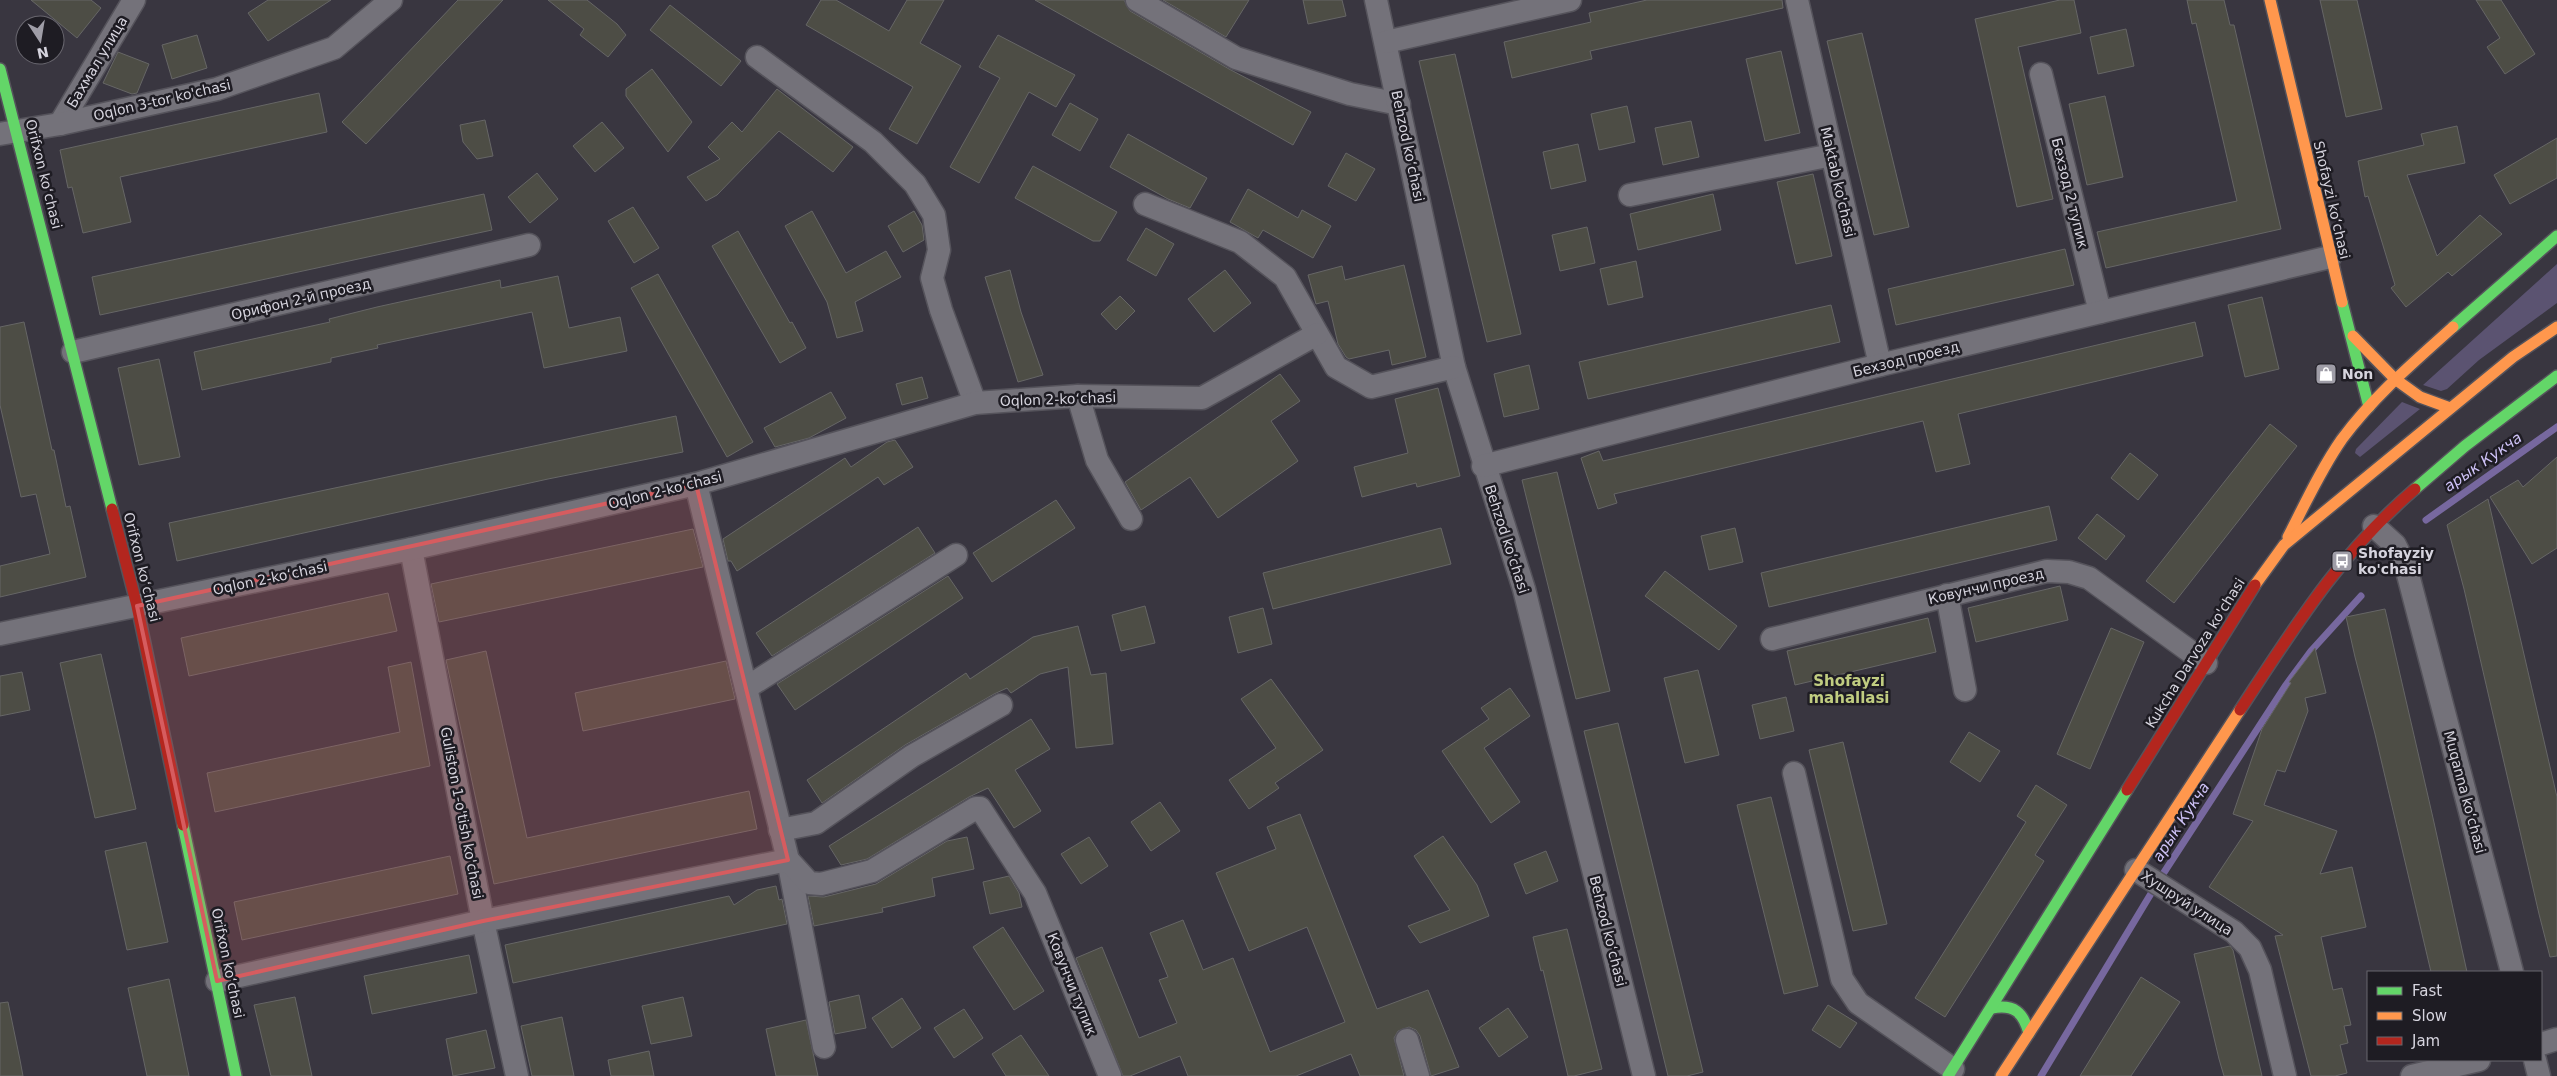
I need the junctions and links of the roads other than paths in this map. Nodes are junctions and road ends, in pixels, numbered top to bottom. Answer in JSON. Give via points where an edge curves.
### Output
{"nodes":[{"id":1,"x":134,"y":0,"type":"edge"},
{"id":2,"x":391,"y":0,"type":"edge"},
{"id":3,"x":1137,"y":0,"type":"edge"},
{"id":4,"x":1376,"y":0,"type":"edge"},
{"id":5,"x":1570,"y":0,"type":"edge"},
{"id":6,"x":1797,"y":0,"type":"edge"},
{"id":7,"x":2270,"y":0,"type":"edge"},
{"id":8,"x":1386,"y":42,"type":"junction"},
{"id":9,"x":757,"y":58,"type":"dead end"},
{"id":10,"x":0,"y":70,"type":"edge"},
{"id":11,"x":2041,"y":74,"type":"dead end"},
{"id":12,"x":1399,"y":104,"type":"junction"},
{"id":13,"x":60,"y":124,"type":"junction"},
{"id":14,"x":9,"y":132,"type":"edge"},
{"id":15,"x":1832,"y":155,"type":"junction"},
{"id":16,"x":1630,"y":195,"type":"dead end"},
{"id":17,"x":1145,"y":204,"type":"dead end"},
{"id":18,"x":2557,"y":236,"type":"edge"},
{"id":19,"x":529,"y":245,"type":"dead end"},
{"id":20,"x":2330,"y":257,"type":"junction"},
{"id":21,"x":2100,"y":312,"type":"junction"},
{"id":22,"x":2557,"y":327,"type":"edge"},
{"id":23,"x":1317,"y":334,"type":"junction"},
{"id":24,"x":2352,"y":336,"type":"junction"},
{"id":25,"x":73,"y":352,"type":"junction"},
{"id":26,"x":1880,"y":365,"type":"junction"},
{"id":27,"x":1454,"y":367,"type":"junction"},
{"id":28,"x":2557,"y":376,"type":"edge"},
{"id":29,"x":2396,"y":379,"type":"junction"},
{"id":30,"x":2557,"y":385,"type":"edge"},
{"id":31,"x":2537,"y":391,"type":"junction"},
{"id":32,"x":1078,"y":396,"type":"junction"},
{"id":33,"x":975,"y":403,"type":"junction"},
{"id":34,"x":2369,"y":407,"type":"junction"},
{"id":35,"x":2450,"y":408,"type":"junction"},
{"id":36,"x":1483,"y":466,"type":"junction"},
{"id":37,"x":696,"y":484,"type":"junction"},
{"id":38,"x":1131,"y":519,"type":"dead end"},
{"id":39,"x":2374,"y":526,"type":"junction"},
{"id":40,"x":2284,"y":545,"type":"junction"},
{"id":41,"x":411,"y":549,"type":"junction"},
{"id":42,"x":956,"y":555,"type":"dead end"},
{"id":43,"x":1947,"y":594,"type":"junction"},
{"id":44,"x":137,"y":606,"type":"junction"},
{"id":45,"x":0,"y":634,"type":"edge"},
{"id":46,"x":1772,"y":638,"type":"dead end"},
{"id":47,"x":2206,"y":662,"type":"junction"},
{"id":48,"x":746,"y":688,"type":"junction"},
{"id":49,"x":1965,"y":690,"type":"dead end"},
{"id":50,"x":1001,"y":705,"type":"dead end"},
{"id":51,"x":1794,"y":773,"type":"dead end"},
{"id":52,"x":780,"y":830,"type":"junction"},
{"id":53,"x":788,"y":860,"type":"junction"},
{"id":54,"x":2152,"y":880,"type":"junction"},
{"id":55,"x":483,"y":921,"type":"junction"},
{"id":56,"x":2512,"y":971,"type":"edge"},
{"id":57,"x":217,"y":981,"type":"junction"},
{"id":58,"x":1992,"y":1008,"type":"junction"},
{"id":59,"x":2029,"y":1033,"type":"junction"},
{"id":60,"x":2557,"y":1039,"type":"edge"},
{"id":61,"x":1407,"y":1040,"type":"dead end"},
{"id":62,"x":2542,"y":1044,"type":"edge"},
{"id":63,"x":824,"y":1047,"type":"dead end"},
{"id":64,"x":2474,"y":1061,"type":"edge"},
{"id":65,"x":2535,"y":1061,"type":"edge"},
{"id":66,"x":1950,"y":1072,"type":"edge"},
{"id":67,"x":236,"y":1076,"type":"edge"},
{"id":68,"x":517,"y":1076,"type":"edge"},
{"id":69,"x":1110,"y":1076,"type":"edge"},
{"id":70,"x":1418,"y":1076,"type":"edge"},
{"id":71,"x":1644,"y":1076,"type":"edge"},
{"id":72,"x":2001,"y":1076,"type":"edge"},
{"id":73,"x":2285,"y":1076,"type":"edge"},
{"id":74,"x":2412,"y":1076,"type":"edge"},
{"id":75,"x":2539,"y":1076,"type":"edge"}],
"edges":[{"from":1,"to":13,"type":"street","name":"Бахмал улица"},
{"from":2,"to":13,"type":"street","name":"Oqlon 3-tor ko'chasi","via":[[334,48],[217,89]]},
{"from":3,"to":12,"type":"street","via":[[1236,58],[1350,94]]},
{"from":4,"to":8,"type":"street","name":"Behzod ko‘chasi"},
{"from":5,"to":8,"type":"street"},
{"from":6,"to":15,"type":"street","name":"Maktab ko'chasi"},
{"from":7,"to":20,"type":"main road","name":"Shofayzi koʻchasi"},
{"from":8,"to":12,"type":"street","name":"Behzod ko‘chasi"},
{"from":9,"to":33,"type":"street","via":[[874,142],[915,184],[934,215],[939,250],[932,278],[940,310]]},
{"from":10,"to":14,"type":"main road","name":"Orifxon koʻchasi"},
{"from":11,"to":21,"type":"street","name":"Бехзод 2 тупик"},
{"from":12,"to":27,"type":"street","name":"Behzod ko‘chasi"},
{"from":13,"to":14,"type":"street","name":"Oqlon 3-tor ko'chasi"},
{"from":14,"to":25,"type":"main road","name":"Orifxon koʻchasi"},
{"from":15,"to":16,"type":"street"},
{"from":15,"to":26,"type":"street","name":"Maktab ko'chasi"},
{"from":17,"to":23,"type":"street","via":[[1240,242],[1285,277]]},
{"from":18,"to":29,"type":"main road"},
{"from":19,"to":25,"type":"street","name":"Орифон 2-й проезд"},
{"from":20,"to":21,"type":"street","name":"Бехзод проезд"},
{"from":20,"to":24,"type":"main road","name":"Shofayzi koʻchasi"},
{"from":21,"to":26,"type":"street","name":"Бехзод проезд"},
{"from":22,"to":35,"type":"main road","name":"Kukcha Darvoza ko'chasi","via":[[2513,357]]},
{"from":23,"to":27,"type":"street","via":[[1336,367],[1371,387]]},
{"from":23,"to":32,"type":"street","name":"Oqlon 2-ko‘chasi","via":[[1202,398]]},
{"from":24,"to":29,"type":"main road"},
{"from":24,"to":34,"type":"main road","name":"Shofayzi koʻchasi"},
{"from":25,"to":44,"type":"main road","name":"Orifxon koʻchasi"},
{"from":26,"to":36,"type":"street","name":"Бехзод проезд"},
{"from":27,"to":36,"type":"street","name":"Behzod ko‘chasi"},
{"from":28,"to":31,"type":"main road"},
{"from":29,"to":34,"type":"main road"},
{"from":29,"to":35,"type":"main road","via":[[2420,397]]},
{"from":30,"to":31,"type":"main road"},
{"from":31,"to":39,"type":"main road","via":[[2458,452]]},
{"from":32,"to":33,"type":"street","name":"Oqlon 2-ko‘chasi"},
{"from":32,"to":38,"type":"street","via":[[1097,460]]},
{"from":33,"to":37,"type":"street","name":"Oqlon 2-ko‘chasi"},
{"from":34,"to":40,"type":"main road","via":[[2342,440],[2311,490]]},
{"from":35,"to":40,"type":"main road","name":"Kukcha Darvoza ko'chasi"},
{"from":36,"to":71,"type":"street","name":"Behzod ko‘chasi","via":[[1524,589]]},
{"from":37,"to":41,"type":"street","name":"Oqlon 2-ko‘chasi"},
{"from":37,"to":48,"type":"street"},
{"from":39,"to":54,"type":"main road","via":[[2307,607]]},
{"from":39,"to":56,"type":"street","name":"Muqanna koʻchasi","via":[[2395,545],[2406,567]]},
{"from":40,"to":47,"type":"main road","name":"Kukcha Darvoza ko'chasi"},
{"from":41,"to":44,"type":"street","name":"Oqlon 2-ko‘chasi"},
{"from":41,"to":55,"type":"street","name":"Guliston 1-o'tish ko'chasi"},
{"from":42,"to":48,"type":"street"},
{"from":43,"to":46,"type":"street","name":"Ковунчи проезд"},
{"from":43,"to":47,"type":"street","name":"Ковунчи проезд","via":[[2047,571],[2080,574]]},
{"from":43,"to":49,"type":"street"},
{"from":44,"to":45,"type":"street","name":"Oqlon 2-ko‘chasi"},
{"from":44,"to":57,"type":"main road","name":"Orifxon koʻchasi"},
{"from":47,"to":58,"type":"main road","name":"Kukcha Darvoza ko'chasi"},
{"from":48,"to":52,"type":"street"},
{"from":50,"to":52,"type":"street","via":[[912,756],[816,823]]},
{"from":51,"to":66,"type":"street","via":[[1842,979],[1858,1003]]},
{"from":52,"to":53,"type":"street"},
{"from":53,"to":55,"type":"street"},
{"from":53,"to":63,"type":"street"},
{"from":53,"to":69,"type":"street","name":"Ковунчи тупик","via":[[815,885],[872,871],[980,808],[1035,893]]},
{"from":54,"to":59,"type":"main road"},
{"from":54,"to":73,"type":"street","name":"Хушруй улица","via":[[2234,932],[2250,948],[2260,970]]},
{"from":55,"to":57,"type":"street"},
{"from":55,"to":68,"type":"street","name":"Guliston 1-o'tish ko'chasi"},
{"from":57,"to":67,"type":"main road","name":"Orifxon koʻchasi"},
{"from":58,"to":59,"type":"main road","via":[[2006,1005],[2018,1009],[2026,1020]]},
{"from":58,"to":66,"type":"main road","name":"Kukcha Darvoza ko'chasi"},
{"from":59,"to":72,"type":"main road"},
{"from":60,"to":62,"type":"street"},
{"from":61,"to":70,"type":"street"},
{"from":64,"to":74,"type":"street"},
{"from":65,"to":75,"type":"street"}]}
